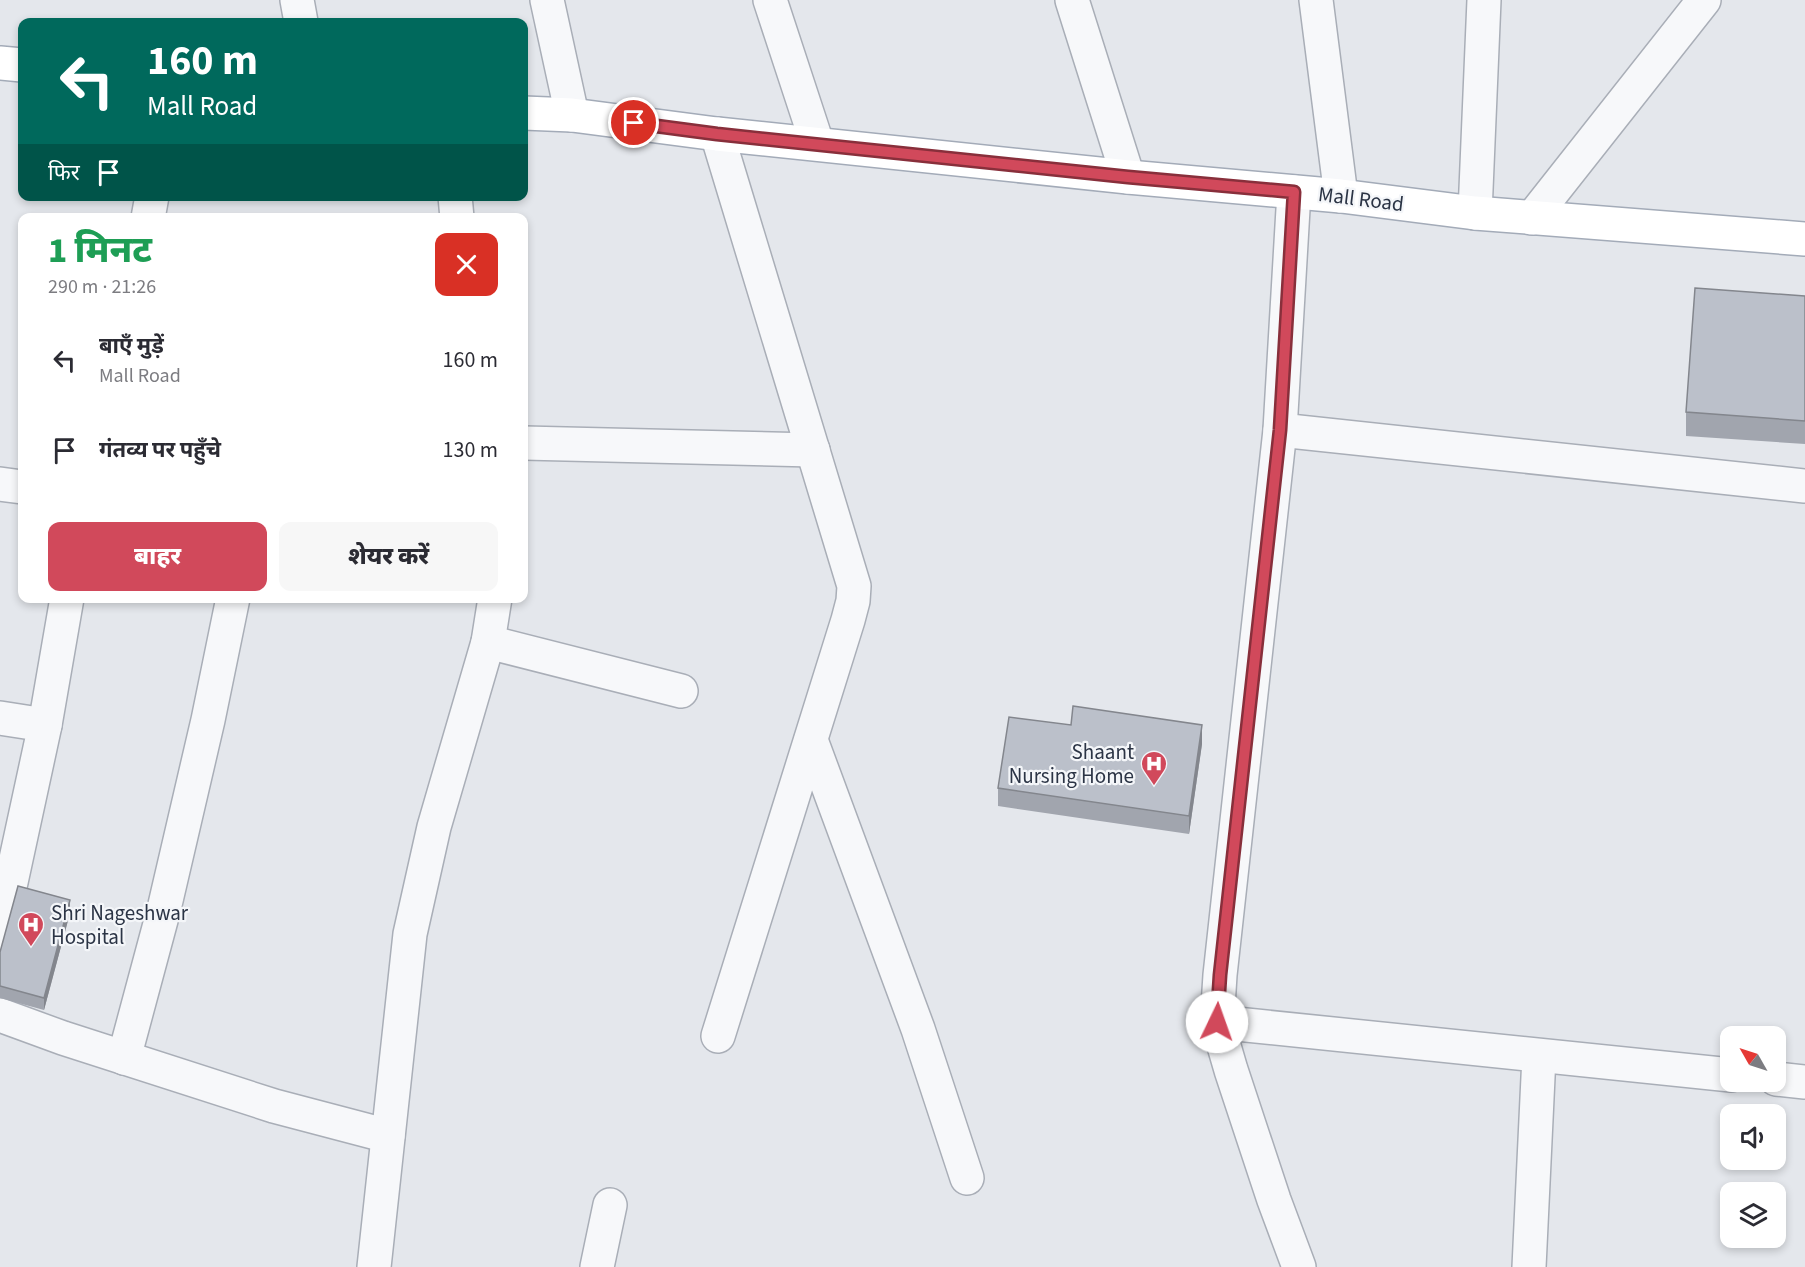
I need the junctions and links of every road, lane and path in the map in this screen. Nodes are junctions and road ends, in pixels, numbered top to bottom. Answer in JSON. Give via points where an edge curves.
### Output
{"nodes":[{"id":1,"x":297,"y":0,"type":"edge"},
{"id":2,"x":547,"y":0,"type":"edge"},
{"id":3,"x":770,"y":0,"type":"edge"},
{"id":4,"x":1072,"y":0,"type":"edge"},
{"id":5,"x":1316,"y":0,"type":"edge"},
{"id":6,"x":1484,"y":0,"type":"edge"},
{"id":7,"x":1704,"y":0,"type":"edge"},
{"id":8,"x":300,"y":18,"type":"edge"},
{"id":9,"x":0,"y":63,"type":"edge"},
{"id":10,"x":18,"y":65,"type":"edge"},
{"id":11,"x":528,"y":113,"type":"edge"},
{"id":12,"x":572,"y":115,"type":"junction"},
{"id":13,"x":717,"y":134,"type":"junction"},
{"id":14,"x":817,"y":143,"type":"junction"},
{"id":15,"x":1128,"y":177,"type":"junction"},
{"id":16,"x":1294,"y":192,"type":"junction"},
{"id":17,"x":1341,"y":196,"type":"junction"},
{"id":18,"x":1475,"y":213,"type":"junction"},
{"id":19,"x":1532,"y":218,"type":"junction"},
{"id":20,"x":1805,"y":239,"type":"edge"},
{"id":21,"x":1280,"y":430,"type":"junction"},
{"id":22,"x":528,"y":443,"type":"edge"},
{"id":23,"x":813,"y":450,"type":"junction"},
{"id":24,"x":0,"y":484,"type":"edge"},
{"id":25,"x":18,"y":486,"type":"edge"},
{"id":26,"x":1805,"y":486,"type":"edge"},
{"id":27,"x":66,"y":603,"type":"edge"},
{"id":28,"x":232,"y":603,"type":"edge"},
{"id":29,"x":494,"y":603,"type":"edge"},
{"id":30,"x":488,"y":642,"type":"junction"},
{"id":31,"x":681,"y":691,"type":"dead end"},
{"id":32,"x":0,"y":718,"type":"edge"},
{"id":33,"x":45,"y":725,"type":"junction"},
{"id":34,"x":811,"y":740,"type":"junction"},
{"id":35,"x":0,"y":933,"type":"edge"},
{"id":36,"x":0,"y":1015,"type":"edge"},
{"id":37,"x":1217,"y":1022,"type":"junction"},
{"id":38,"x":718,"y":1036,"type":"dead end"},
{"id":39,"x":1539,"y":1056,"type":"junction"},
{"id":40,"x":124,"y":1058,"type":"junction"},
{"id":41,"x":1720,"y":1074,"type":"edge"},
{"id":42,"x":1786,"y":1080,"type":"edge"},
{"id":43,"x":1805,"y":1082,"type":"edge"},
{"id":44,"x":388,"y":1136,"type":"junction"},
{"id":45,"x":967,"y":1178,"type":"dead end"},
{"id":46,"x":610,"y":1205,"type":"dead end"},
{"id":47,"x":374,"y":1267,"type":"edge"},
{"id":48,"x":597,"y":1267,"type":"edge"},
{"id":49,"x":1299,"y":1267,"type":"edge"},
{"id":50,"x":1529,"y":1267,"type":"edge"}],
"edges":[{"from":1,"to":8,"type":"street"},
{"from":2,"to":12,"type":"street"},
{"from":3,"to":14,"type":"street"},
{"from":4,"to":15,"type":"street"},
{"from":5,"to":17,"type":"street"},
{"from":6,"to":18,"type":"street"},
{"from":7,"to":19,"type":"street"},
{"from":9,"to":10,"type":"main road"},
{"from":11,"to":12,"type":"main road","name":"Mall Road"},
{"from":12,"to":13,"type":"main road","name":"Mall Road"},
{"from":13,"to":14,"type":"main road","name":"Mall Road"},
{"from":13,"to":23,"type":"street"},
{"from":14,"to":15,"type":"main road","name":"Mall Road"},
{"from":15,"to":16,"type":"main road","name":"Mall Road"},
{"from":16,"to":17,"type":"main road","name":"Mall Road"},
{"from":16,"to":21,"type":"street"},
{"from":17,"to":18,"type":"main road","name":"Mall Road"},
{"from":18,"to":19,"type":"main road","name":"Mall Road"},
{"from":19,"to":20,"type":"main road","name":"Mall Road"},
{"from":21,"to":26,"type":"street"},
{"from":21,"to":37,"type":"street"},
{"from":22,"to":23,"type":"street"},
{"from":23,"to":34,"type":"street","via":[[854,586],[848,620]]},
{"from":24,"to":25,"type":"street"},
{"from":27,"to":33,"type":"street"},
{"from":28,"to":40,"type":"street","via":[[164,909]]},
{"from":29,"to":30,"type":"street"},
{"from":30,"to":31,"type":"street"},
{"from":30,"to":44,"type":"street","via":[[434,827],[410,934]]},
{"from":32,"to":33,"type":"street"},
{"from":33,"to":35,"type":"street"},
{"from":34,"to":38,"type":"street"},
{"from":34,"to":45,"type":"street","via":[[918,1029]]},
{"from":36,"to":40,"type":"street"},
{"from":37,"to":39,"type":"street"},
{"from":37,"to":49,"type":"street"},
{"from":39,"to":41,"type":"street"},
{"from":39,"to":50,"type":"street"},
{"from":40,"to":44,"type":"street","via":[[274,1106]]},
{"from":42,"to":43,"type":"street"},
{"from":44,"to":47,"type":"street"},
{"from":46,"to":48,"type":"street"}]}
